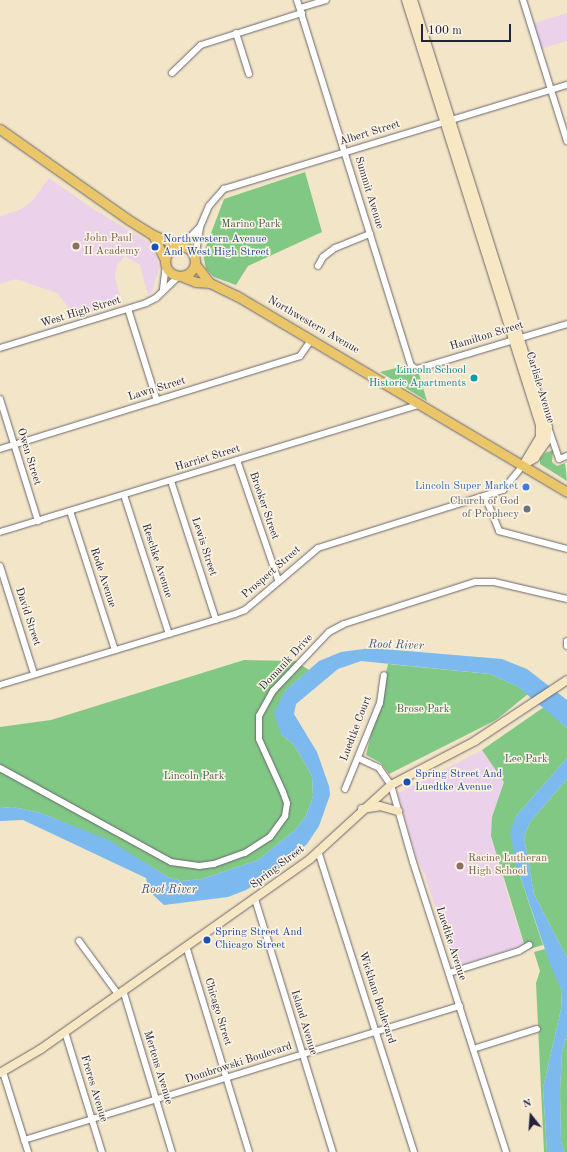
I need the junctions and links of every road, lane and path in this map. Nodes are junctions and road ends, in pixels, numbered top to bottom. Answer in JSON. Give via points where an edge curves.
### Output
{"nodes":[{"id":1,"x":298,"y":0,"type":"edge"},
{"id":2,"x":326,"y":0,"type":"edge"},
{"id":3,"x":406,"y":0,"type":"edge"},
{"id":4,"x":413,"y":0,"type":"edge"},
{"id":5,"x":523,"y":0,"type":"edge"},
{"id":6,"x":301,"y":10,"type":"junction"},
{"id":7,"x":236,"y":34,"type":"junction"},
{"id":8,"x":172,"y":73,"type":"dead end"},
{"id":9,"x":249,"y":74,"type":"dead end"},
{"id":10,"x":567,"y":85,"type":"edge"},
{"id":11,"x":551,"y":90,"type":"junction"},
{"id":12,"x":447,"y":120,"type":"junction"},
{"id":13,"x":0,"y":129,"type":"edge"},
{"id":14,"x":567,"y":140,"type":"edge"},
{"id":15,"x":345,"y":152,"type":"junction"},
{"id":16,"x":200,"y":227,"type":"junction"},
{"id":17,"x":370,"y":234,"type":"junction"},
{"id":18,"x":153,"y":235,"type":"junction"},
{"id":19,"x":181,"y":246,"type":"junction"},
{"id":20,"x":165,"y":262,"type":"junction"},
{"id":21,"x":195,"y":262,"type":"junction"},
{"id":22,"x":318,"y":266,"type":"dead end"},
{"id":23,"x":180,"y":276,"type":"junction"},
{"id":24,"x":210,"y":283,"type":"junction"},
{"id":25,"x":163,"y":289,"type":"junction"},
{"id":26,"x":128,"y":309,"type":"junction"},
{"id":27,"x":567,"y":324,"type":"edge"},
{"id":28,"x":516,"y":339,"type":"junction"},
{"id":29,"x":312,"y":340,"type":"junction"},
{"id":30,"x":0,"y":348,"type":"edge"},
{"id":31,"x":413,"y":368,"type":"joint"},
{"id":32,"x":0,"y":399,"type":"edge"},
{"id":33,"x":157,"y":401,"type":"junction"},
{"id":34,"x":421,"y":404,"type":"junction"},
{"id":35,"x":548,"y":427,"type":"junction"},
{"id":36,"x":14,"y":445,"type":"junction"},
{"id":37,"x":0,"y":449,"type":"edge"},
{"id":38,"x":567,"y":456,"type":"edge"},
{"id":39,"x":237,"y":460,"type":"junction"},
{"id":40,"x":523,"y":466,"type":"junction"},
{"id":41,"x":171,"y":481,"type":"junction"},
{"id":42,"x":567,"y":492,"type":"edge"},
{"id":43,"x":124,"y":495,"type":"junction"},
{"id":44,"x":485,"y":496,"type":"junction"},
{"id":45,"x":70,"y":511,"type":"junction"},
{"id":46,"x":38,"y":521,"type":"junction"},
{"id":47,"x":0,"y":532,"type":"edge"},
{"id":48,"x":567,"y":549,"type":"edge"},
{"id":49,"x":0,"y":566,"type":"edge"},
{"id":50,"x":278,"y":580,"type":"junction"},
{"id":51,"x":567,"y":599,"type":"edge"},
{"id":52,"x":216,"y":620,"type":"junction"},
{"id":53,"x":169,"y":634,"type":"junction"},
{"id":54,"x":567,"y":641,"type":"edge"},
{"id":55,"x":567,"y":646,"type":"edge"},
{"id":56,"x":115,"y":650,"type":"junction"},
{"id":57,"x":34,"y":674,"type":"junction"},
{"id":58,"x":384,"y":675,"type":"dead end"},
{"id":59,"x":565,"y":681,"type":"edge"},
{"id":60,"x":0,"y":685,"type":"edge"},
{"id":61,"x":358,"y":758,"type":"junction"},
{"id":62,"x":0,"y":768,"type":"edge"},
{"id":63,"x":391,"y":785,"type":"junction"},
{"id":64,"x":345,"y":789,"type":"dead end"},
{"id":65,"x":362,"y":809,"type":"junction"},
{"id":66,"x":398,"y":811,"type":"junction"},
{"id":67,"x":318,"y":851,"type":"junction"},
{"id":68,"x":255,"y":899,"type":"junction"},
{"id":69,"x":79,"y":941,"type":"dead end"},
{"id":70,"x":530,"y":945,"type":"dead end"},
{"id":71,"x":186,"y":946,"type":"junction"},
{"id":72,"x":449,"y":973,"type":"junction"},
{"id":73,"x":120,"y":992,"type":"junction"},
{"id":74,"x":460,"y":1006,"type":"junction"},
{"id":75,"x":537,"y":1029,"type":"dead end"},
{"id":76,"x":65,"y":1032,"type":"junction"},
{"id":77,"x":377,"y":1032,"type":"junction"},
{"id":78,"x":473,"y":1049,"type":"junction"},
{"id":79,"x":302,"y":1055,"type":"junction"},
{"id":80,"x":1,"y":1072,"type":"edge"},
{"id":81,"x":227,"y":1079,"type":"junction"},
{"id":82,"x":156,"y":1101,"type":"junction"},
{"id":83,"x":92,"y":1120,"type":"junction"},
{"id":84,"x":24,"y":1140,"type":"junction"},
{"id":85,"x":28,"y":1152,"type":"edge"},
{"id":86,"x":102,"y":1152,"type":"edge"},
{"id":87,"x":172,"y":1152,"type":"edge"},
{"id":88,"x":250,"y":1152,"type":"edge"},
{"id":89,"x":333,"y":1152,"type":"edge"},
{"id":90,"x":414,"y":1152,"type":"edge"},
{"id":91,"x":506,"y":1152,"type":"edge"}],
"edges":[{"from":1,"to":6,"type":"street","name":"Summit Avenue"},
{"from":2,"to":6,"type":"street"},
{"from":3,"to":12,"type":"street","name":"Carlisle Avenue"},
{"from":4,"to":12,"type":"street","name":"Carlisle Avenue"},
{"from":5,"to":11,"type":"street"},
{"from":6,"to":7,"type":"street"},
{"from":6,"to":15,"type":"street","name":"Summit Avenue"},
{"from":7,"to":8,"type":"street","via":[[201,45]]},
{"from":7,"to":9,"type":"street"},
{"from":10,"to":11,"type":"street","name":"Albert Street"},
{"from":11,"to":12,"type":"street","name":"Albert Street"},
{"from":11,"to":14,"type":"street"},
{"from":12,"to":15,"type":"street","name":"Albert Street"},
{"from":12,"to":28,"type":"street","name":"Carlisle Avenue"},
{"from":13,"to":18,"type":"main road"},
{"from":15,"to":16,"type":"street","name":"Albert Street","via":[[224,189],[209,206]]},
{"from":15,"to":17,"type":"street","name":"Summit Avenue"},
{"from":16,"to":19,"type":"street","name":"Albert Street"},
{"from":16,"to":21,"type":"street","name":"Albert Street"},
{"from":17,"to":22,"type":"street","via":[[335,248],[323,257]]},
{"from":17,"to":31,"type":"street","name":"Summit Avenue"},
{"from":18,"to":19,"type":"main road"},
{"from":18,"to":20,"type":"main road"},
{"from":19,"to":20,"type":"main road","via":[[169,251]]},
{"from":19,"to":21,"type":"main road","via":[[191,251]]},
{"from":20,"to":23,"type":"main road","via":[[171,273]]},
{"from":20,"to":25,"type":"street"},
{"from":21,"to":23,"type":"main road","via":[[190,272]]},
{"from":21,"to":24,"type":"main road","name":"Northwestern Avenue"},
{"from":23,"to":24,"type":"main road","name":"Northwestern Avenue","via":[[196,282]]},
{"from":23,"to":25,"type":"street","name":"West High Street"},
{"from":24,"to":29,"type":"main road","name":"Northwestern Avenue"},
{"from":25,"to":26,"type":"street","name":"West High Street","via":[[156,298]]},
{"from":26,"to":30,"type":"street","name":"West High Street"},
{"from":26,"to":33,"type":"street"},
{"from":27,"to":28,"type":"street","name":"Hamilton Street"},
{"from":28,"to":31,"type":"street","name":"Hamilton Street"},
{"from":28,"to":35,"type":"street","name":"Carlisle Avenue"},
{"from":28,"to":40,"type":"street","name":"Carlisle Avenue","via":[[541,430],[540,437]]},
{"from":29,"to":33,"type":"street","name":"Lawn Street","via":[[300,356]]},
{"from":29,"to":34,"type":"main road","name":"Northwestern Avenue"},
{"from":32,"to":36,"type":"street","name":"Owen Street"},
{"from":33,"to":36,"type":"street","name":"Lawn Street"},
{"from":34,"to":39,"type":"street","name":"Harriet Street"},
{"from":34,"to":40,"type":"main road","name":"Northwestern Avenue"},
{"from":35,"to":38,"type":"street","via":[[559,459]]},
{"from":35,"to":40,"type":"street","name":"Carlisle Avenue","via":[[546,442],[534,458]]},
{"from":36,"to":37,"type":"street","name":"Lawn Street"},
{"from":36,"to":46,"type":"street","name":"Owen Street"},
{"from":39,"to":41,"type":"street","name":"Harriet Street"},
{"from":39,"to":50,"type":"street","name":"Brooker Street"},
{"from":40,"to":42,"type":"main road","name":"Northwestern Avenue"},
{"from":40,"to":44,"type":"street","name":"Prospect Street","via":[[506,488]]},
{"from":41,"to":43,"type":"street","name":"Harriet Street"},
{"from":41,"to":52,"type":"street","name":"Lewis Street"},
{"from":43,"to":45,"type":"street","name":"Harriet Street"},
{"from":43,"to":53,"type":"street","name":"Reschke Avenue"},
{"from":44,"to":48,"type":"street","via":[[499,531]]},
{"from":44,"to":50,"type":"street","name":"Prospect Street","via":[[318,548]]},
{"from":45,"to":46,"type":"street","name":"Harriet Street"},
{"from":45,"to":56,"type":"street","name":"Rode Avenue"},
{"from":46,"to":47,"type":"street","name":"Harriet Street"},
{"from":49,"to":57,"type":"street","name":"David Street"},
{"from":50,"to":52,"type":"street","name":"Prospect Street","via":[[246,610]]},
{"from":51,"to":62,"type":"street","name":"Domanik Drive","via":[[494,582],[474,582],[344,624],[329,632],[273,692],[260,716],[259,739],[284,792],[287,803],[285,816],[270,837],[245,853],[220,863],[199,866],[171,862]]},
{"from":52,"to":53,"type":"street","name":"Prospect Street"},
{"from":53,"to":56,"type":"street","name":"Prospect Street"},
{"from":54,"to":55,"type":"street"},
{"from":56,"to":57,"type":"street","name":"Prospect Street"},
{"from":57,"to":60,"type":"street","name":"Prospect Street"},
{"from":58,"to":61,"type":"street","name":"Luedtke Court","via":[[380,703]]},
{"from":59,"to":63,"type":"street","name":"Spring Street","via":[[475,741]]},
{"from":61,"to":63,"type":"street","name":"Luedtke Avenue","via":[[379,768]]},
{"from":61,"to":64,"type":"street","name":"Luedtke Court"},
{"from":63,"to":65,"type":"street","name":"Spring Street"},
{"from":63,"to":66,"type":"street","name":"Luedtke Avenue"},
{"from":65,"to":66,"type":"street","via":[[380,806]]},
{"from":65,"to":67,"type":"street","name":"Spring Street"},
{"from":66,"to":72,"type":"street","name":"Luedtke Avenue"},
{"from":67,"to":68,"type":"street","name":"Spring Street"},
{"from":67,"to":77,"type":"street","name":"Wickham Boulevard"},
{"from":68,"to":71,"type":"street","name":"Spring Street"},
{"from":68,"to":79,"type":"street","name":"Island Avenue"},
{"from":69,"to":73,"type":"street","name":"Mertens Avenue"},
{"from":70,"to":72,"type":"street","via":[[519,951]]},
{"from":71,"to":73,"type":"street","name":"Spring Street"},
{"from":71,"to":81,"type":"street","name":"Chicago Street"},
{"from":72,"to":74,"type":"street","name":"Luedtke Avenue"},
{"from":73,"to":76,"type":"street","name":"Spring Street"},
{"from":73,"to":82,"type":"street","name":"Mertens Avenue"},
{"from":74,"to":77,"type":"street","name":"Dombrowski Boulevard"},
{"from":74,"to":78,"type":"street","name":"Luedtke Avenue"},
{"from":75,"to":78,"type":"street"},
{"from":76,"to":80,"type":"street","name":"Spring Street"},
{"from":76,"to":83,"type":"street","name":"Freres Avenue"},
{"from":77,"to":79,"type":"street","name":"Dombrowski Boulevard"},
{"from":77,"to":90,"type":"street","name":"Wickham Boulevard"},
{"from":78,"to":91,"type":"street","name":"Luedtke Avenue"},
{"from":79,"to":81,"type":"street","name":"Dombrowski Boulevard"},
{"from":79,"to":89,"type":"street","name":"Island Avenue"},
{"from":80,"to":84,"type":"street"},
{"from":81,"to":82,"type":"street","name":"Dombrowski Boulevard"},
{"from":81,"to":88,"type":"street","name":"Chicago Street"},
{"from":82,"to":83,"type":"street","name":"Dombrowski Boulevard"},
{"from":82,"to":87,"type":"street","name":"Mertens Avenue"},
{"from":83,"to":84,"type":"street","name":"Dombrowski Boulevard"},
{"from":83,"to":86,"type":"street","name":"Freres Avenue"},
{"from":84,"to":85,"type":"street"}]}
